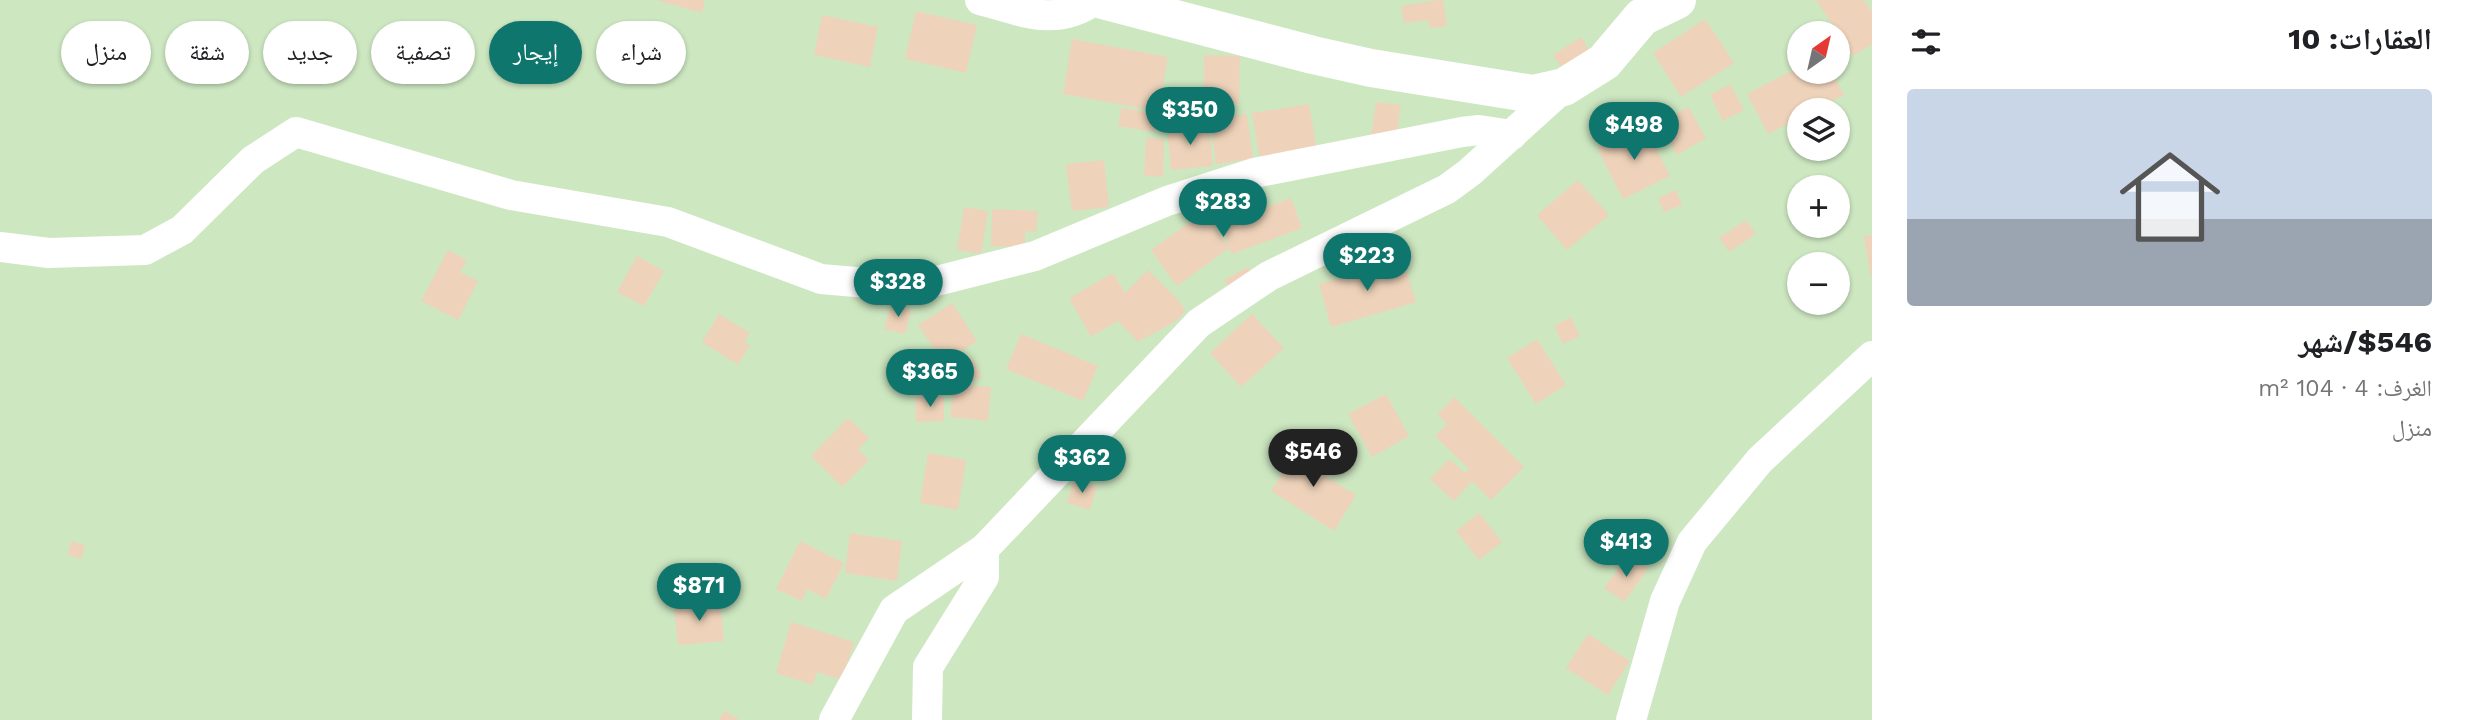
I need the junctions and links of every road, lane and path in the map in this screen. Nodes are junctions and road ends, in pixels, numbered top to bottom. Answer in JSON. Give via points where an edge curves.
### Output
{"nodes":[{"id":1,"x":979,"y":0,"type":"edge"},
{"id":2,"x":1095,"y":0,"type":"edge"},
{"id":3,"x":1103,"y":0,"type":"edge"},
{"id":4,"x":1677,"y":0,"type":"edge"},
{"id":5,"x":1564,"y":87,"type":"junction"},
{"id":6,"x":1512,"y":135,"type":"junction"},
{"id":7,"x":0,"y":247,"type":"edge"},
{"id":8,"x":1872,"y":356,"type":"edge"},
{"id":9,"x":984,"y":550,"type":"junction"},
{"id":10,"x":834,"y":720,"type":"edge"},
{"id":11,"x":927,"y":720,"type":"edge"},
{"id":12,"x":1631,"y":720,"type":"edge"}],
"edges":[{"from":1,"to":2,"type":"street","via":[[1049,16],[1071,13]]},
{"from":3,"to":5,"type":"main road","via":[[1371,68],[1533,94]]},
{"from":4,"to":5,"type":"main road","via":[[1642,17],[1604,62]]},
{"from":5,"to":6,"type":"street"},
{"from":6,"to":7,"type":"street","via":[[1462,132],[1254,173],[1167,201],[1035,256],[913,287],[821,279],[668,222],[511,195],[296,132],[253,160],[183,230],[145,250],[49,253]]},
{"from":6,"to":9,"type":"street","via":[[1447,189],[1269,276],[1199,323]]},
{"from":8,"to":12,"type":"street","via":[[1760,460],[1692,541],[1665,600]]},
{"from":9,"to":10,"type":"street","via":[[894,610]]},
{"from":9,"to":11,"type":"street","via":[[984,577],[928,667]]}]}
